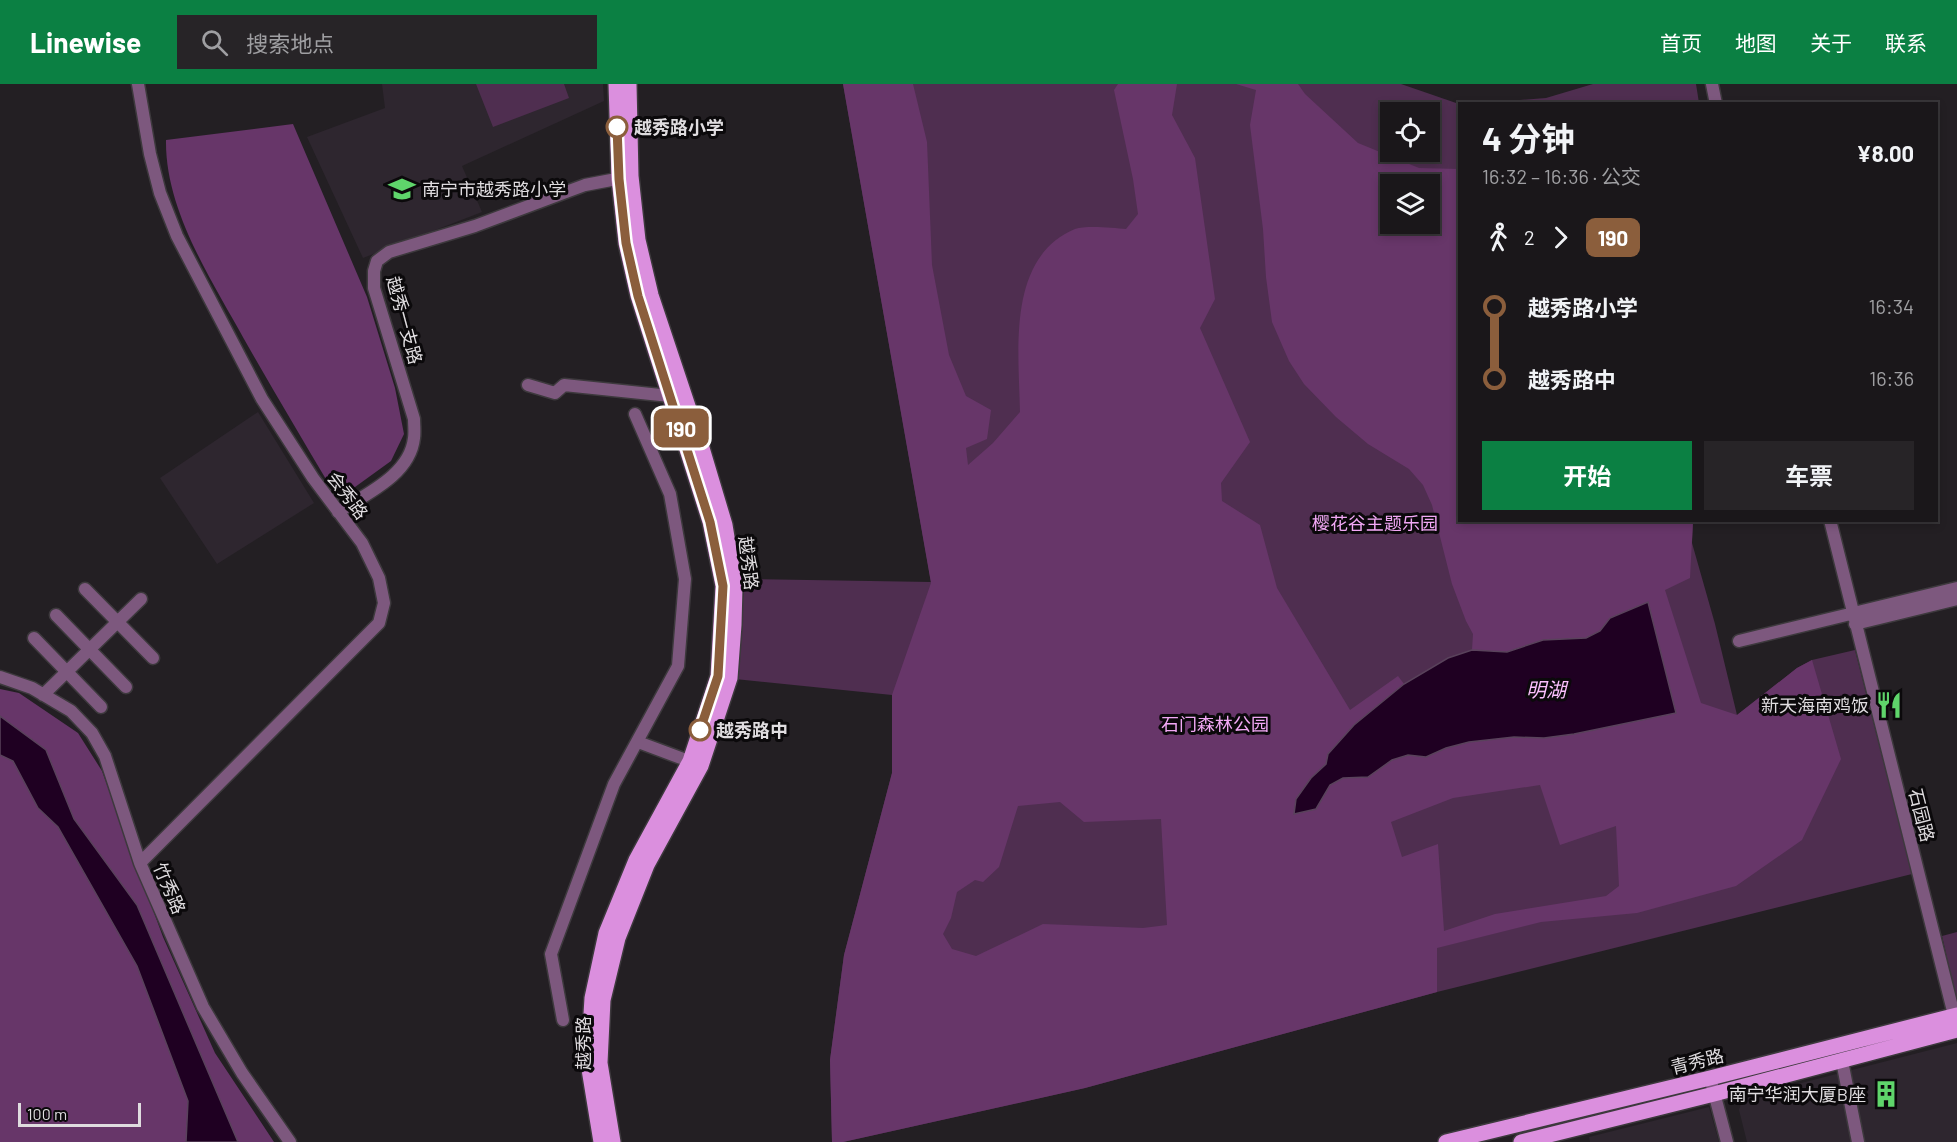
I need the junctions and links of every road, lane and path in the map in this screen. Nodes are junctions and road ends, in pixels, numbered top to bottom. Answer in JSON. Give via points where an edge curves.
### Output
{"nodes":[{"id":1,"x":138,"y":84,"type":"edge"},
{"id":2,"x":616,"y":84,"type":"edge"},
{"id":3,"x":629,"y":84,"type":"edge"},
{"id":4,"x":1712,"y":84,"type":"edge"},
{"id":5,"x":1716,"y":102,"type":"edge"},
{"id":6,"x":625,"y":178,"type":"junction"},
{"id":7,"x":528,"y":385,"type":"dead end"},
{"id":8,"x":670,"y":396,"type":"junction"},
{"id":9,"x":635,"y":414,"type":"dead end"},
{"id":10,"x":338,"y":512,"type":"junction"},
{"id":11,"x":1830,"y":522,"type":"edge"},
{"id":12,"x":1957,"y":588,"type":"edge"},
{"id":13,"x":85,"y":589,"type":"dead end"},
{"id":14,"x":141,"y":599,"type":"dead end"},
{"id":15,"x":1957,"y":599,"type":"edge"},
{"id":16,"x":56,"y":615,"type":"dead end"},
{"id":17,"x":1853,"y":619,"type":"junction"},
{"id":18,"x":118,"y":621,"type":"junction"},
{"id":19,"x":34,"y":638,"type":"dead end"},
{"id":20,"x":1739,"y":641,"type":"dead end"},
{"id":21,"x":89,"y":649,"type":"junction"},
{"id":22,"x":153,"y":658,"type":"dead end"},
{"id":23,"x":67,"y":672,"type":"junction"},
{"id":24,"x":0,"y":677,"type":"edge"},
{"id":25,"x":126,"y":687,"type":"dead end"},
{"id":26,"x":43,"y":694,"type":"junction"},
{"id":27,"x":101,"y":707,"type":"dead end"},
{"id":28,"x":638,"y":742,"type":"junction"},
{"id":29,"x":696,"y":763,"type":"junction"},
{"id":30,"x":140,"y":863,"type":"junction"},
{"id":31,"x":563,"y":1020,"type":"dead end"},
{"id":32,"x":1956,"y":1020,"type":"edge"},
{"id":33,"x":1842,"y":1060,"type":"junction"},
{"id":34,"x":1710,"y":1078,"type":"junction"},
{"id":35,"x":1714,"y":1094,"type":"junction"},
{"id":36,"x":290,"y":1142,"type":"edge"},
{"id":37,"x":601,"y":1142,"type":"edge"},
{"id":38,"x":613,"y":1142,"type":"edge"},
{"id":39,"x":1446,"y":1142,"type":"edge"},
{"id":40,"x":1521,"y":1142,"type":"edge"},
{"id":41,"x":1727,"y":1142,"type":"edge"},
{"id":42,"x":1858,"y":1142,"type":"edge"}],
"edges":[{"from":1,"to":10,"type":"street","name":"会秀路","via":[[160,193],[177,236],[262,399]]},
{"from":2,"to":6,"type":"main road","name":"越秀路"},
{"from":3,"to":6,"type":"main road","name":"越秀路"},
{"from":4,"to":5,"type":"street"},
{"from":6,"to":8,"type":"main road","name":"越秀路","via":[[626,243],[638,296]]},
{"from":6,"to":10,"type":"street","name":"越秀一支路","via":[[585,185],[475,226],[409,244],[377,261],[374,288],[414,419],[414,439],[408,457],[396,473]]},
{"from":6,"to":29,"type":"main road","name":"越秀路","via":[[651,295],[722,514],[735,586],[730,678]]},
{"from":7,"to":8,"type":"street","via":[[555,393],[564,385]]},
{"from":8,"to":29,"type":"main road","name":"越秀路","via":[[710,522],[723,586],[718,676]]},
{"from":9,"to":28,"type":"street","via":[[670,494],[685,579],[678,666]]},
{"from":10,"to":30,"type":"street","name":"会秀路","via":[[362,543],[379,578],[384,603],[378,623]]},
{"from":11,"to":17,"type":"street","name":"石园路"},
{"from":12,"to":17,"type":"street"},
{"from":13,"to":18,"type":"street"},
{"from":14,"to":18,"type":"street"},
{"from":15,"to":17,"type":"street"},
{"from":16,"to":21,"type":"street"},
{"from":17,"to":20,"type":"street"},
{"from":17,"to":32,"type":"street","name":"石园路"},
{"from":18,"to":21,"type":"street"},
{"from":18,"to":22,"type":"street"},
{"from":19,"to":23,"type":"street"},
{"from":21,"to":23,"type":"street"},
{"from":21,"to":25,"type":"street"},
{"from":23,"to":26,"type":"street"},
{"from":23,"to":27,"type":"street"},
{"from":24,"to":26,"type":"street","name":"竹秀路"},
{"from":26,"to":30,"type":"street","name":"竹秀路","via":[[71,711],[92,733],[105,756]]},
{"from":28,"to":29,"type":"street"},
{"from":28,"to":31,"type":"street","via":[[614,784],[551,954]]},
{"from":29,"to":37,"type":"main road","name":"越秀路","via":[[636,860],[606,933],[592,998],[588,1063]]},
{"from":29,"to":38,"type":"main road","name":"越秀路","via":[[646,865],[618,938],[603,1000],[600,1064]]},
{"from":30,"to":36,"type":"street","name":"竹秀路","via":[[202,1007]]},
{"from":32,"to":33,"type":"main road","name":"青秀路"},
{"from":32,"to":34,"type":"main road","name":"青秀路"},
{"from":33,"to":35,"type":"main road","name":"青秀路"},
{"from":33,"to":42,"type":"street"},
{"from":34,"to":35,"type":"street"},
{"from":34,"to":39,"type":"main road","name":"青秀路"},
{"from":35,"to":40,"type":"main road","name":"青秀路"},
{"from":35,"to":41,"type":"street"}]}
